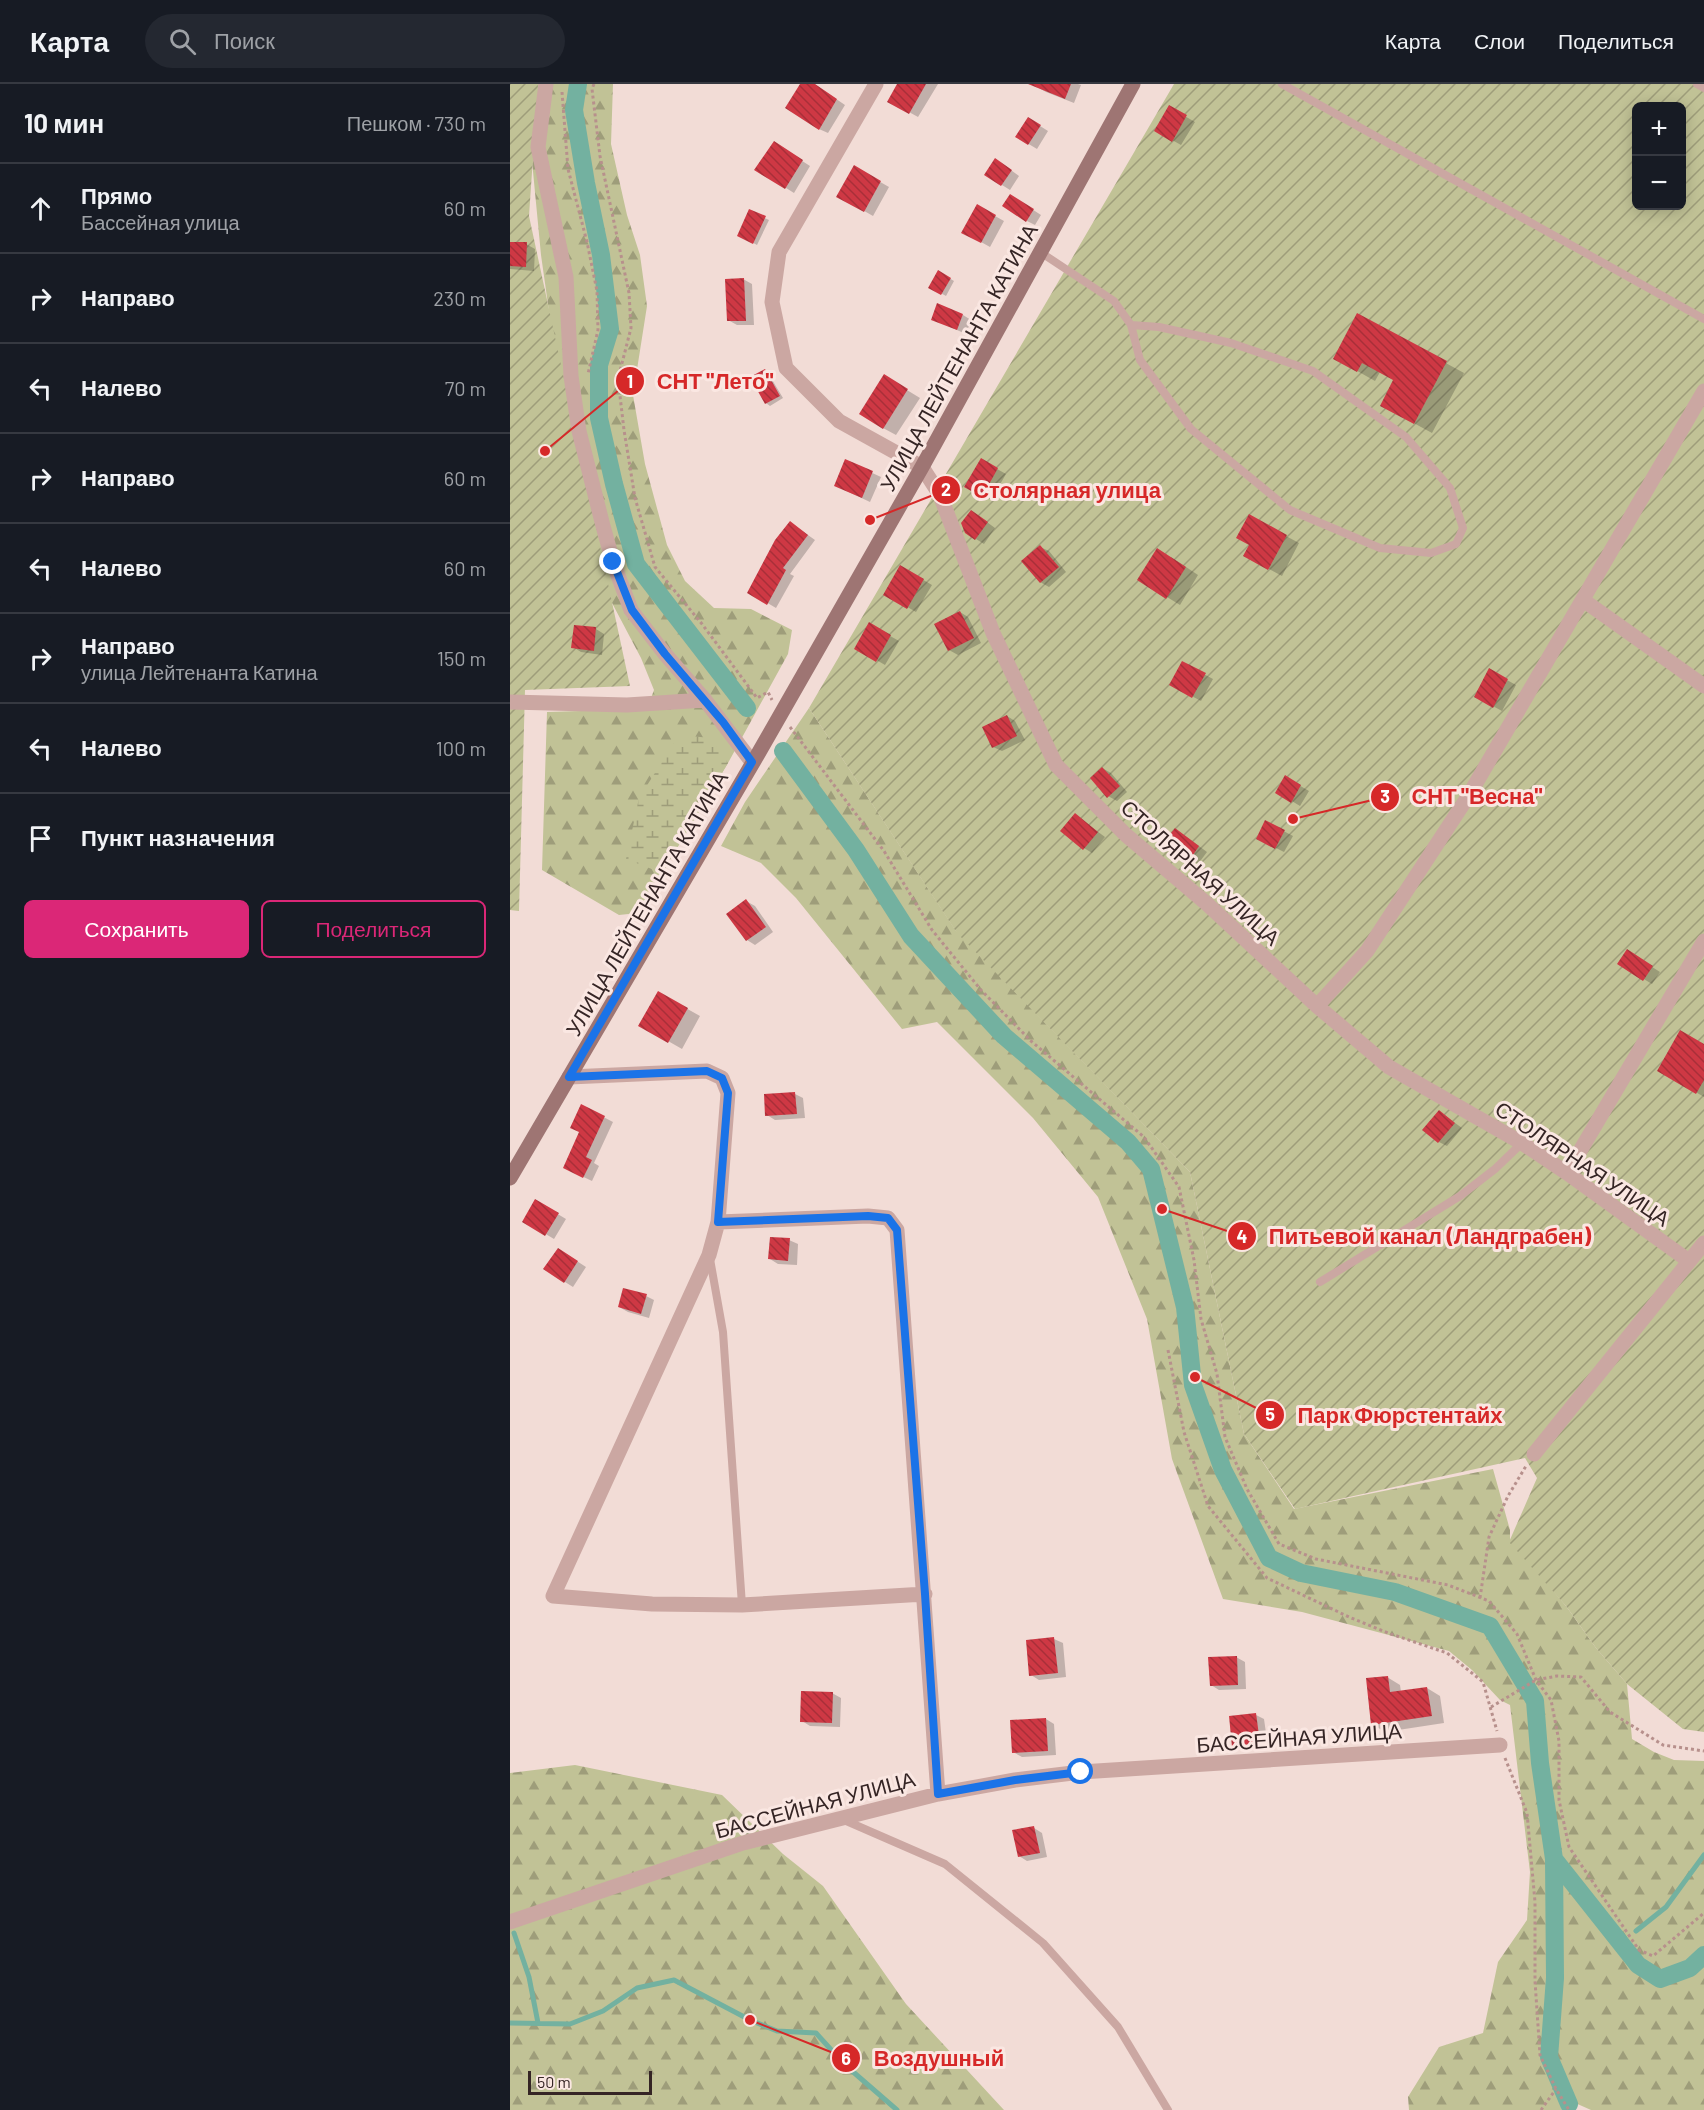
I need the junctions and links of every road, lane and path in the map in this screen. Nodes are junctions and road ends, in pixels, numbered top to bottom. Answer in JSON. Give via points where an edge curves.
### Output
{"nodes":[{"id":1,"x":546,"y":84,"type":"edge"},
{"id":2,"x":594,"y":84,"type":"edge"},
{"id":3,"x":876,"y":84,"type":"edge"},
{"id":4,"x":1133,"y":84,"type":"edge"},
{"id":5,"x":1282,"y":84,"type":"edge"},
{"id":6,"x":1697,"y":84,"type":"edge"},
{"id":7,"x":562,"y":88,"type":"dead end"},
{"id":8,"x":1704,"y":88,"type":"edge"},
{"id":9,"x":1040,"y":252,"type":"junction"},
{"id":10,"x":1704,"y":319,"type":"edge"},
{"id":11,"x":1131,"y":325,"type":"junction"},
{"id":12,"x":587,"y":378,"type":"dead end"},
{"id":13,"x":1704,"y":391,"type":"edge"},
{"id":14,"x":922,"y":467,"type":"junction"},
{"id":15,"x":1582,"y":600,"type":"junction"},
{"id":16,"x":1704,"y":686,"type":"edge"},
{"id":17,"x":757,"y":698,"type":"dead end"},
{"id":18,"x":705,"y":700,"type":"junction"},
{"id":19,"x":510,"y":702,"type":"edge"},
{"id":20,"x":802,"y":743,"type":"dead end"},
{"id":21,"x":752,"y":762,"type":"junction"},
{"id":22,"x":1704,"y":940,"type":"edge"},
{"id":23,"x":1317,"y":1006,"type":"junction"},
{"id":24,"x":569,"y":1077,"type":"junction"},
{"id":25,"x":1522,"y":1143,"type":"junction"},
{"id":26,"x":1567,"y":1173,"type":"junction"},
{"id":27,"x":510,"y":1178,"type":"edge"},
{"id":28,"x":718,"y":1222,"type":"junction"},
{"id":29,"x":1704,"y":1243,"type":"edge"},
{"id":30,"x":709,"y":1255,"type":"junction"},
{"id":31,"x":1689,"y":1261,"type":"junction"},
{"id":32,"x":1320,"y":1282,"type":"dead end"},
{"id":33,"x":1168,"y":1350,"type":"dead end"},
{"id":34,"x":1534,"y":1454,"type":"joint"},
{"id":35,"x":925,"y":1594,"type":"junction"},
{"id":36,"x":1480,"y":1598,"type":"junction"},
{"id":37,"x":742,"y":1605,"type":"junction"},
{"id":38,"x":1536,"y":1680,"type":"junction"},
{"id":39,"x":1491,"y":1707,"type":"junction"},
{"id":40,"x":1500,"y":1745,"type":"junction"},
{"id":41,"x":1704,"y":1751,"type":"edge"},
{"id":42,"x":938,"y":1794,"type":"junction"},
{"id":43,"x":841,"y":1818,"type":"junction"},
{"id":44,"x":1704,"y":1913,"type":"edge"},
{"id":45,"x":510,"y":1922,"type":"edge"},
{"id":46,"x":1556,"y":2090,"type":"junction"},
{"id":47,"x":1168,"y":2110,"type":"edge"},
{"id":48,"x":1541,"y":2110,"type":"edge"},
{"id":49,"x":1569,"y":2110,"type":"edge"}],
"edges":[{"from":1,"to":18,"type":"street","via":[[538,147],[566,277],[571,376],[579,431],[603,526],[632,610]]},
{"from":2,"to":17,"type":"path","via":[[600,156],[629,293],[632,328],[618,379],[635,498],[656,567]]},
{"from":3,"to":14,"type":"street","name":"СТОЛЯРНАЯ УЛИЦА","via":[[779,252],[772,302],[786,368],[839,421]]},
{"from":4,"to":9,"type":"street","name":"УЛИЦА ЛЕЙТЕНАНТА КАТИНА"},
{"from":5,"to":10,"type":"lane"},
{"from":6,"to":8,"type":"lane"},
{"from":7,"to":12,"type":"path","via":[[568,169],[597,291],[598,330]]},
{"from":9,"to":11,"type":"lane","via":[[1114,301]]},
{"from":9,"to":14,"type":"street","name":"УЛИЦА ЛЕЙТЕНАНТА КАТИНА"},
{"from":11,"to":11,"type":"lane","via":[[1140,360],[1191,429],[1290,510],[1380,548],[1431,553],[1456,544],[1463,528],[1450,488],[1406,437],[1313,370],[1231,343]]},
{"from":13,"to":15,"type":"street"},
{"from":14,"to":21,"type":"street","name":"УЛИЦА ЛЕЙТЕНАНТА КАТИНА"},
{"from":14,"to":23,"type":"street","name":"СТОЛЯРНАЯ УЛИЦА","via":[[940,495],[993,633],[1056,765],[1126,835]]},
{"from":15,"to":16,"type":"street"},
{"from":15,"to":23,"type":"street","via":[[1469,795],[1367,951]]},
{"from":18,"to":19,"type":"street","via":[[627,705]]},
{"from":18,"to":21,"type":"street"},
{"from":20,"to":36,"type":"path","via":[[884,851],[933,930],[981,990],[1031,1041],[1144,1137],[1179,1187],[1202,1319],[1217,1374],[1225,1437],[1246,1489],[1279,1544],[1316,1559],[1448,1585]]},
{"from":21,"to":24,"type":"street","name":"УЛИЦА ЛЕЙТЕНАНТА КАТИНА"},
{"from":22,"to":26,"type":"street"},
{"from":23,"to":25,"type":"street","name":"СТОЛЯРНАЯ УЛИЦА","via":[[1389,1067]]},
{"from":24,"to":27,"type":"street","name":"УЛИЦА ЛЕЙТЕНАНТА КАТИНА"},
{"from":24,"to":28,"type":"street","via":[[707,1071],[722,1078],[728,1093]]},
{"from":25,"to":26,"type":"street","name":"СТОЛЯРНАЯ УЛИЦА"},
{"from":25,"to":32,"type":"lane","via":[[1460,1196]]},
{"from":26,"to":31,"type":"street","name":"СТОЛЯРНАЯ УЛИЦА"},
{"from":28,"to":30,"type":"street"},
{"from":28,"to":35,"type":"street","via":[[868,1216],[888,1218],[897,1230]]},
{"from":29,"to":31,"type":"street"},
{"from":30,"to":37,"type":"lane","via":[[723,1332]]},
{"from":30,"to":37,"type":"street","via":[[553,1596],[652,1604]]},
{"from":31,"to":34,"type":"street"},
{"from":33,"to":39,"type":"path","via":[[1184,1432],[1208,1506],[1267,1578],[1349,1617],[1447,1653],[1483,1682]]},
{"from":34,"to":36,"type":"path","via":[[1489,1537]]},
{"from":35,"to":37,"type":"street"},
{"from":35,"to":42,"type":"street"},
{"from":36,"to":38,"type":"path","via":[[1489,1601],[1517,1634]]},
{"from":38,"to":39,"type":"path"},
{"from":38,"to":41,"type":"path","via":[[1581,1677],[1610,1712],[1663,1745]]},
{"from":38,"to":44,"type":"path","via":[[1551,1700],[1553,1710],[1559,1742],[1559,1800],[1569,1847],[1639,1950],[1653,1956]]},
{"from":39,"to":40,"type":"path"},
{"from":40,"to":42,"type":"street","name":"БАССЕЙНАЯ УЛИЦА","via":[[1081,1772]]},
{"from":40,"to":46,"type":"path","via":[[1527,1814],[1535,1902],[1540,2055]]},
{"from":42,"to":43,"type":"street","name":"БАССЕЙНАЯ УЛИЦА"},
{"from":43,"to":45,"type":"street","name":"БАССЕЙНАЯ УЛИЦА","via":[[743,1843]]},
{"from":43,"to":47,"type":"lane","via":[[945,1864],[1043,1943],[1118,2027]]},
{"from":46,"to":48,"type":"path"},
{"from":46,"to":49,"type":"path"}]}
